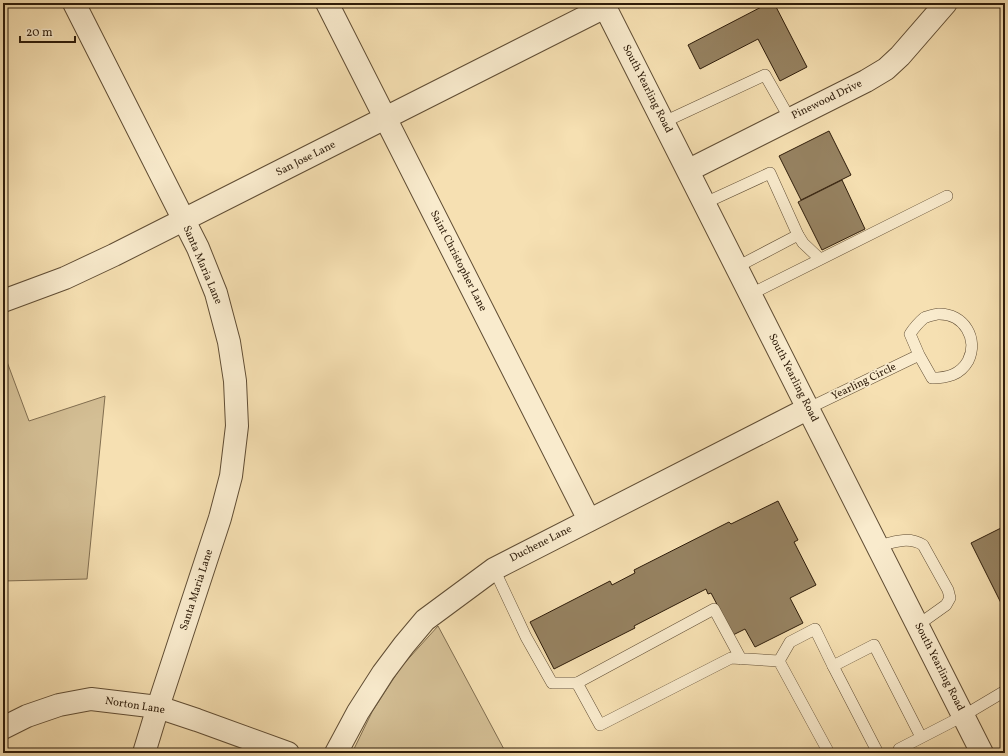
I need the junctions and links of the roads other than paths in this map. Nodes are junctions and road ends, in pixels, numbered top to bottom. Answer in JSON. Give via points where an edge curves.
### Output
{"nodes":[{"id":1,"x":74,"y":3,"type":"edge"},
{"id":2,"x":327,"y":3,"type":"edge"},
{"id":3,"x":946,"y":3,"type":"edge"},
{"id":4,"x":604,"y":5,"type":"edge"},
{"id":5,"x":386,"y":118,"type":"junction"},
{"id":6,"x":790,"y":119,"type":"junction"},
{"id":7,"x":664,"y":122,"type":"junction"},
{"id":8,"x":688,"y":170,"type":"junction"},
{"id":9,"x":947,"y":196,"type":"dead end"},
{"id":10,"x":705,"y":202,"type":"junction"},
{"id":11,"x":183,"y":220,"type":"junction"},
{"id":12,"x":798,"y":235,"type":"junction"},
{"id":13,"x":820,"y":258,"type":"junction"},
{"id":14,"x":737,"y":267,"type":"junction"},
{"id":15,"x":751,"y":294,"type":"junction"},
{"id":16,"x":3,"y":301,"type":"edge"},
{"id":17,"x":919,"y":355,"type":"junction"},
{"id":18,"x":809,"y":408,"type":"junction"},
{"id":19,"x":589,"y":520,"type":"junction"},
{"id":20,"x":878,"y":546,"type":"junction"},
{"id":21,"x":494,"y":568,"type":"junction"},
{"id":22,"x":918,"y":625,"type":"junction"},
{"id":23,"x":741,"y":659,"type":"junction"},
{"id":24,"x":780,"y":661,"type":"junction"},
{"id":25,"x":834,"y":666,"type":"junction"},
{"id":26,"x":577,"y":683,"type":"junction"},
{"id":27,"x":1005,"y":691,"type":"edge"},
{"id":28,"x":158,"y":707,"type":"junction"},
{"id":29,"x":963,"y":716,"type":"junction"},
{"id":30,"x":3,"y":728,"type":"edge"},
{"id":31,"x":921,"y":737,"type":"junction"},
{"id":32,"x":144,"y":753,"type":"edge"},
{"id":33,"x":288,"y":753,"type":"edge"},
{"id":34,"x":336,"y":753,"type":"edge"},
{"id":35,"x":829,"y":753,"type":"edge"},
{"id":36,"x":878,"y":753,"type":"edge"},
{"id":37,"x":898,"y":753,"type":"edge"},
{"id":38,"x":982,"y":753,"type":"edge"}],
"edges":[{"from":1,"to":11,"type":"street","name":"Santa Maria Lane"},
{"from":2,"to":5,"type":"street","name":"Saint Christopher Lane"},
{"from":3,"to":6,"type":"street","name":"Pinewood Drive","via":[[900,56],[886,68],[866,81]]},
{"from":4,"to":5,"type":"street","name":"San Jose Lane"},
{"from":4,"to":7,"type":"street","name":"South Yearling Road"},
{"from":5,"to":11,"type":"street","name":"San Jose Lane"},
{"from":5,"to":19,"type":"street","name":"Saint Christopher Lane"},
{"from":6,"to":7,"type":"lane","via":[[765,75]]},
{"from":6,"to":8,"type":"street","name":"Pinewood Drive"},
{"from":7,"to":8,"type":"street","name":"South Yearling Road"},
{"from":8,"to":10,"type":"street","name":"South Yearling Road"},
{"from":9,"to":13,"type":"lane"},
{"from":10,"to":12,"type":"lane","via":[[770,172]]},
{"from":10,"to":14,"type":"street","name":"South Yearling Road"},
{"from":11,"to":16,"type":"street","name":"San Jose Lane","via":[[65,278]]},
{"from":11,"to":28,"type":"street","name":"Santa Maria Lane","via":[[198,248],[216,293],[229,342],[235,381],[237,426],[231,476],[220,518]]},
{"from":12,"to":13,"type":"lane"},
{"from":12,"to":14,"type":"lane"},
{"from":13,"to":15,"type":"lane"},
{"from":14,"to":15,"type":"street","name":"South Yearling Road"},
{"from":15,"to":18,"type":"street","name":"South Yearling Road"},
{"from":17,"to":17,"type":"lane","via":[[910,334],[925,317],[944,314],[964,324],[972,348],[965,366],[959,372],[951,376],[932,378]]},
{"from":17,"to":18,"type":"lane","name":"Yearling Circle"},
{"from":18,"to":19,"type":"street","name":"Duchene Lane"},
{"from":18,"to":20,"type":"street","name":"South Yearling Road"},
{"from":19,"to":21,"type":"street","name":"Duchene Lane"},
{"from":20,"to":22,"type":"street","name":"South Yearling Road"},
{"from":20,"to":22,"type":"lane","via":[[901,540],[916,541],[923,545],[948,590],[950,598],[946,605]]},
{"from":21,"to":26,"type":"lane","via":[[526,637],[552,683]]},
{"from":21,"to":34,"type":"street","name":"Duchene Lane","via":[[425,620],[383,672]]},
{"from":22,"to":29,"type":"street","name":"South Yearling Road"},
{"from":23,"to":24,"type":"lane"},
{"from":23,"to":26,"type":"lane","via":[[731,658],[600,725]]},
{"from":23,"to":26,"type":"lane","via":[[714,610]]},
{"from":24,"to":25,"type":"lane","via":[[790,642],[815,629]]},
{"from":24,"to":35,"type":"lane"},
{"from":25,"to":31,"type":"lane","via":[[874,645]]},
{"from":25,"to":36,"type":"lane"},
{"from":27,"to":29,"type":"lane"},
{"from":28,"to":30,"type":"street","name":"Norton Lane","via":[[91,699],[59,705]]},
{"from":28,"to":32,"type":"street","name":"Santa Maria Lane"},
{"from":28,"to":33,"type":"street","name":"Norton Lane"},
{"from":29,"to":31,"type":"lane"},
{"from":29,"to":38,"type":"street","name":"South Yearling Road"},
{"from":31,"to":37,"type":"lane","via":[[899,749]]}]}
